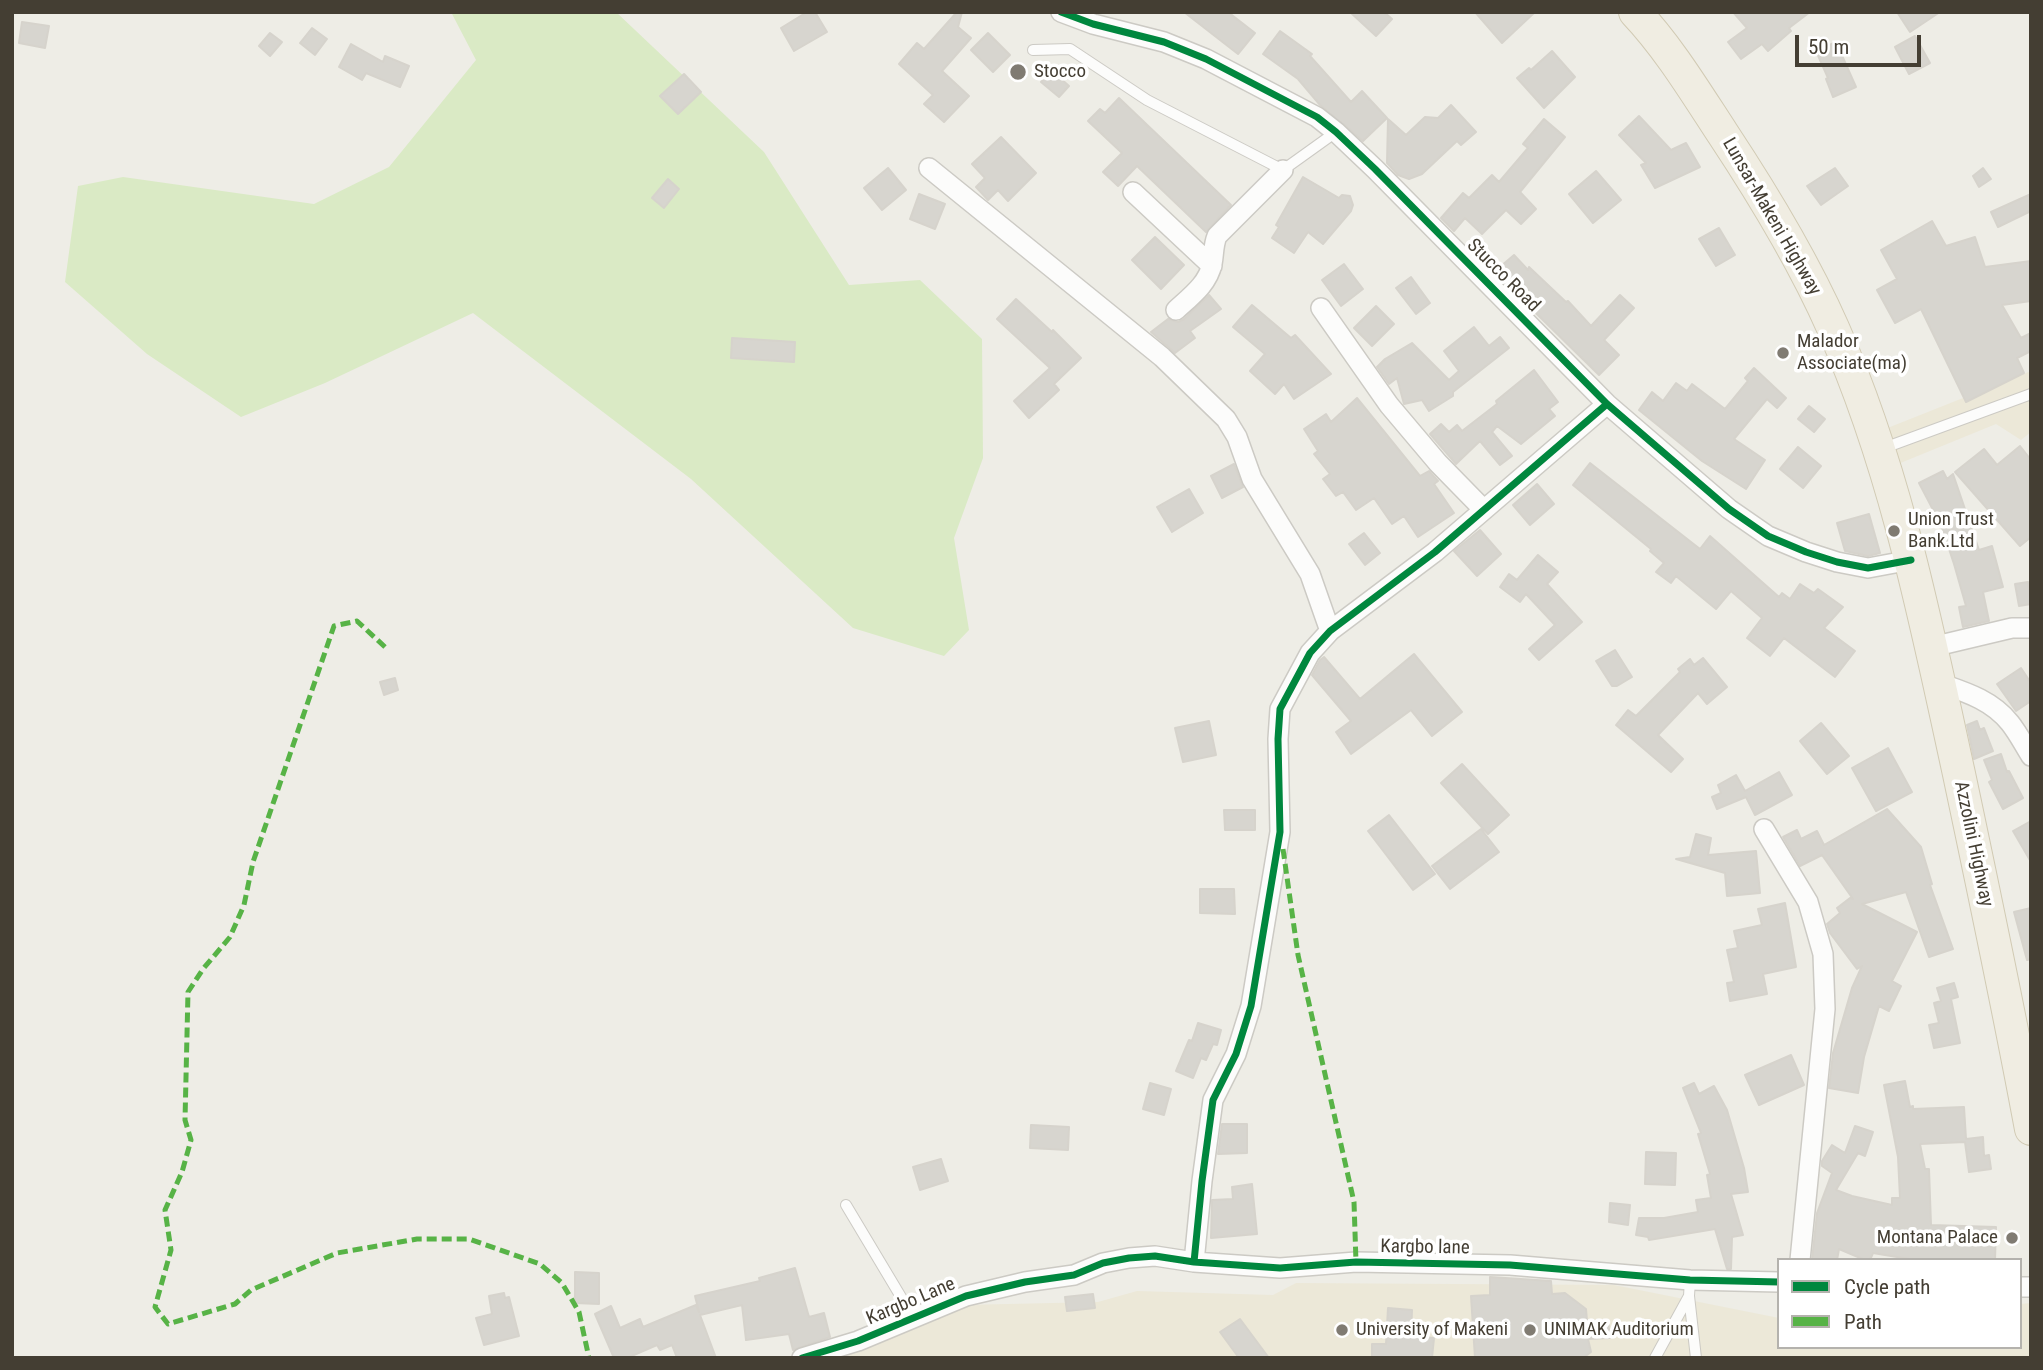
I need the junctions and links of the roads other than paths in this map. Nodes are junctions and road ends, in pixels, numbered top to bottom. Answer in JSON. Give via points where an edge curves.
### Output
{"nodes":[{"id":1,"x":1061,"y":12,"type":"edge"},
{"id":2,"x":1643,"y":15,"type":"edge"},
{"id":3,"x":1033,"y":50,"type":"dead end"},
{"id":4,"x":1336,"y":132,"type":"junction"},
{"id":5,"x":929,"y":168,"type":"dead end"},
{"id":6,"x":1283,"y":170,"type":"junction"},
{"id":7,"x":1133,"y":192,"type":"dead end"},
{"id":8,"x":1212,"y":266,"type":"junction"},
{"id":9,"x":1321,"y":308,"type":"dead end"},
{"id":10,"x":1176,"y":310,"type":"dead end"},
{"id":11,"x":2031,"y":394,"type":"edge"},
{"id":12,"x":1607,"y":404,"type":"junction"},
{"id":13,"x":1878,"y":451,"type":"junction"},
{"id":14,"x":1484,"y":510,"type":"junction"},
{"id":15,"x":1911,"y":560,"type":"junction"},
{"id":16,"x":2031,"y":628,"type":"edge"},
{"id":17,"x":1330,"y":631,"type":"junction"},
{"id":18,"x":1932,"y":647,"type":"junction"},
{"id":19,"x":1939,"y":683,"type":"junction"},
{"id":20,"x":2031,"y":756,"type":"edge"},
{"id":21,"x":1765,"y":829,"type":"dead end"},
{"id":22,"x":2031,"y":1129,"type":"edge"},
{"id":23,"x":846,"y":1205,"type":"dead end"},
{"id":24,"x":1800,"y":1258,"type":"edge"},
{"id":25,"x":1194,"y":1262,"type":"junction"},
{"id":26,"x":1074,"y":1275,"type":"joint"},
{"id":27,"x":1777,"y":1282,"type":"edge"},
{"id":28,"x":1689,"y":1288,"type":"junction"},
{"id":29,"x":913,"y":1317,"type":"junction"},
{"id":30,"x":802,"y":1358,"type":"edge"},
{"id":31,"x":1656,"y":1358,"type":"edge"},
{"id":32,"x":1696,"y":1358,"type":"edge"}],
"edges":[{"from":1,"to":4,"type":"street","name":"Stucco Road","via":[[1206,59],[1317,117]]},
{"from":2,"to":13,"type":"main road","name":"Lunsar-Makeni Highway","via":[[1796,251],[1833,328]]},
{"from":3,"to":6,"type":"lane","via":[[1070,49],[1147,100]]},
{"from":4,"to":6,"type":"lane"},
{"from":4,"to":12,"type":"street","name":"Stucco Road"},
{"from":5,"to":17,"type":"street","via":[[1162,356],[1226,419],[1252,479],[1310,574]]},
{"from":6,"to":8,"type":"street","via":[[1217,236]]},
{"from":7,"to":8,"type":"street"},
{"from":8,"to":10,"type":"street","via":[[1204,283]]},
{"from":9,"to":14,"type":"street","via":[[1389,405]]},
{"from":11,"to":13,"type":"lane"},
{"from":12,"to":14,"type":"street"},
{"from":12,"to":15,"type":"street","name":"Stucco Road","via":[[1729,509],[1768,536],[1837,562],[1868,568]]},
{"from":13,"to":15,"type":"main road","name":"Lunsar-Makeni Highway"},
{"from":14,"to":17,"type":"street"},
{"from":15,"to":18,"type":"main road","name":"Azzolini Highway"},
{"from":16,"to":18,"type":"street","via":[[2012,628]]},
{"from":17,"to":25,"type":"street","via":[[1310,653],[1280,709],[1280,832],[1251,1006],[1236,1054],[1213,1100]]},
{"from":18,"to":19,"type":"main road","name":"Azzolini Highway"},
{"from":19,"to":20,"type":"street","via":[[1991,705],[2010,723]]},
{"from":19,"to":22,"type":"main road","name":"Azzolini Highway"},
{"from":21,"to":24,"type":"street","via":[[1808,902],[1823,954],[1825,1009]]},
{"from":23,"to":29,"type":"lane"},
{"from":25,"to":26,"type":"street","name":"Kargbo lane","via":[[1155,1256],[1129,1258]]},
{"from":25,"to":28,"type":"street","name":"Kargbo lane","via":[[1280,1268],[1356,1262],[1510,1265]]},
{"from":26,"to":29,"type":"street","name":"Kargbo Lane","via":[[966,1296]]},
{"from":27,"to":28,"type":"street","name":"Kargbo lane"},
{"from":28,"to":31,"type":"lane"},
{"from":28,"to":32,"type":"lane"},
{"from":29,"to":30,"type":"street","name":"Kargbo Lane"}]}
